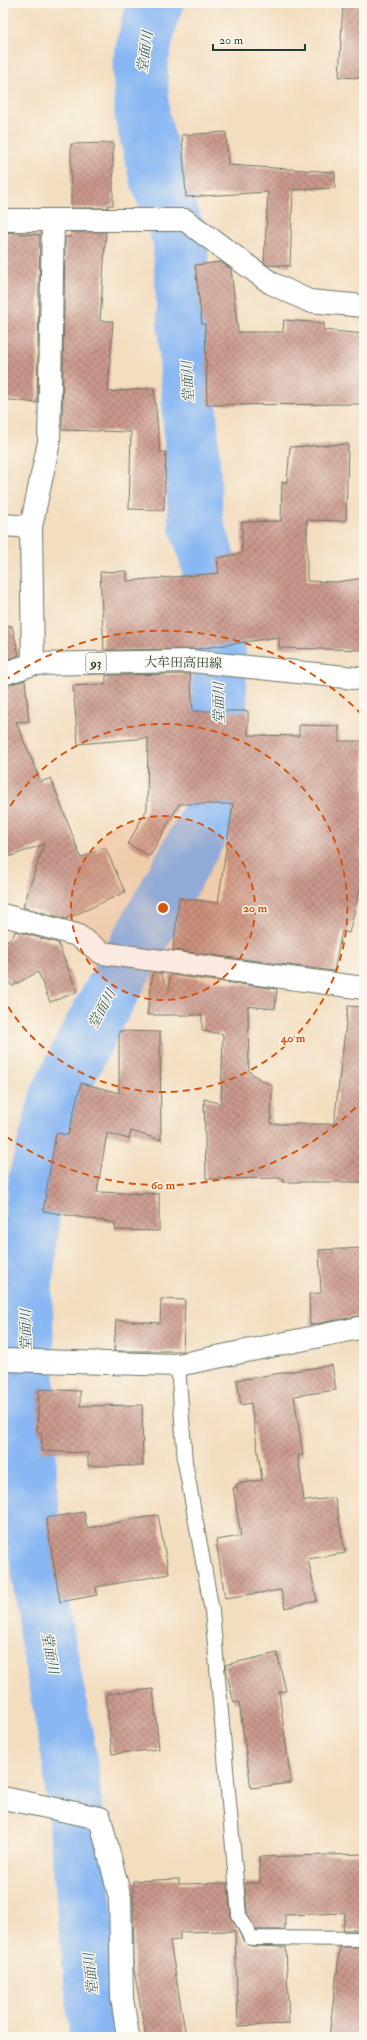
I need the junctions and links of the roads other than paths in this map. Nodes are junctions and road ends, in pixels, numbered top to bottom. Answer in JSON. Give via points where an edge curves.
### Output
{"nodes":[{"id":1,"x":3,"y":220,"type":"edge"},
{"id":2,"x":53,"y":220,"type":"junction"},
{"id":3,"x":364,"y":306,"type":"edge"},
{"id":4,"x":3,"y":525,"type":"edge"},
{"id":5,"x":31,"y":527,"type":"junction"},
{"id":6,"x":33,"y":664,"type":"junction"},
{"id":7,"x":3,"y":674,"type":"edge"},
{"id":8,"x":364,"y":679,"type":"edge"},
{"id":9,"x":3,"y":915,"type":"edge"},
{"id":10,"x":364,"y":988,"type":"edge"},
{"id":11,"x":364,"y":1327,"type":"edge"},
{"id":12,"x":3,"y":1360,"type":"edge"},
{"id":13,"x":178,"y":1365,"type":"junction"},
{"id":14,"x":3,"y":1798,"type":"edge"},
{"id":15,"x":364,"y":1939,"type":"edge"},
{"id":16,"x":128,"y":2037,"type":"edge"}],
"edges":[{"from":1,"to":2,"type":"street"},
{"from":2,"to":3,"type":"street","via":[[185,220],[271,283],[309,301]]},
{"from":2,"to":5,"type":"street","via":[[49,442]]},
{"from":4,"to":5,"type":"street"},
{"from":5,"to":6,"type":"street"},
{"from":6,"to":7,"type":"street","name":"大牟田高田線","number":"93"},
{"from":6,"to":8,"type":"street","name":"大牟田高田線","number":"93","via":[[191,661]]},
{"from":9,"to":10,"type":"street","via":[[77,935],[102,953]]},
{"from":11,"to":13,"type":"street"},
{"from":12,"to":13,"type":"street"},
{"from":13,"to":15,"type":"lane","via":[[185,1462],[212,1611],[239,1915],[251,1938]]},
{"from":14,"to":16,"type":"street","via":[[100,1818],[120,1898],[122,1998]]}]}
